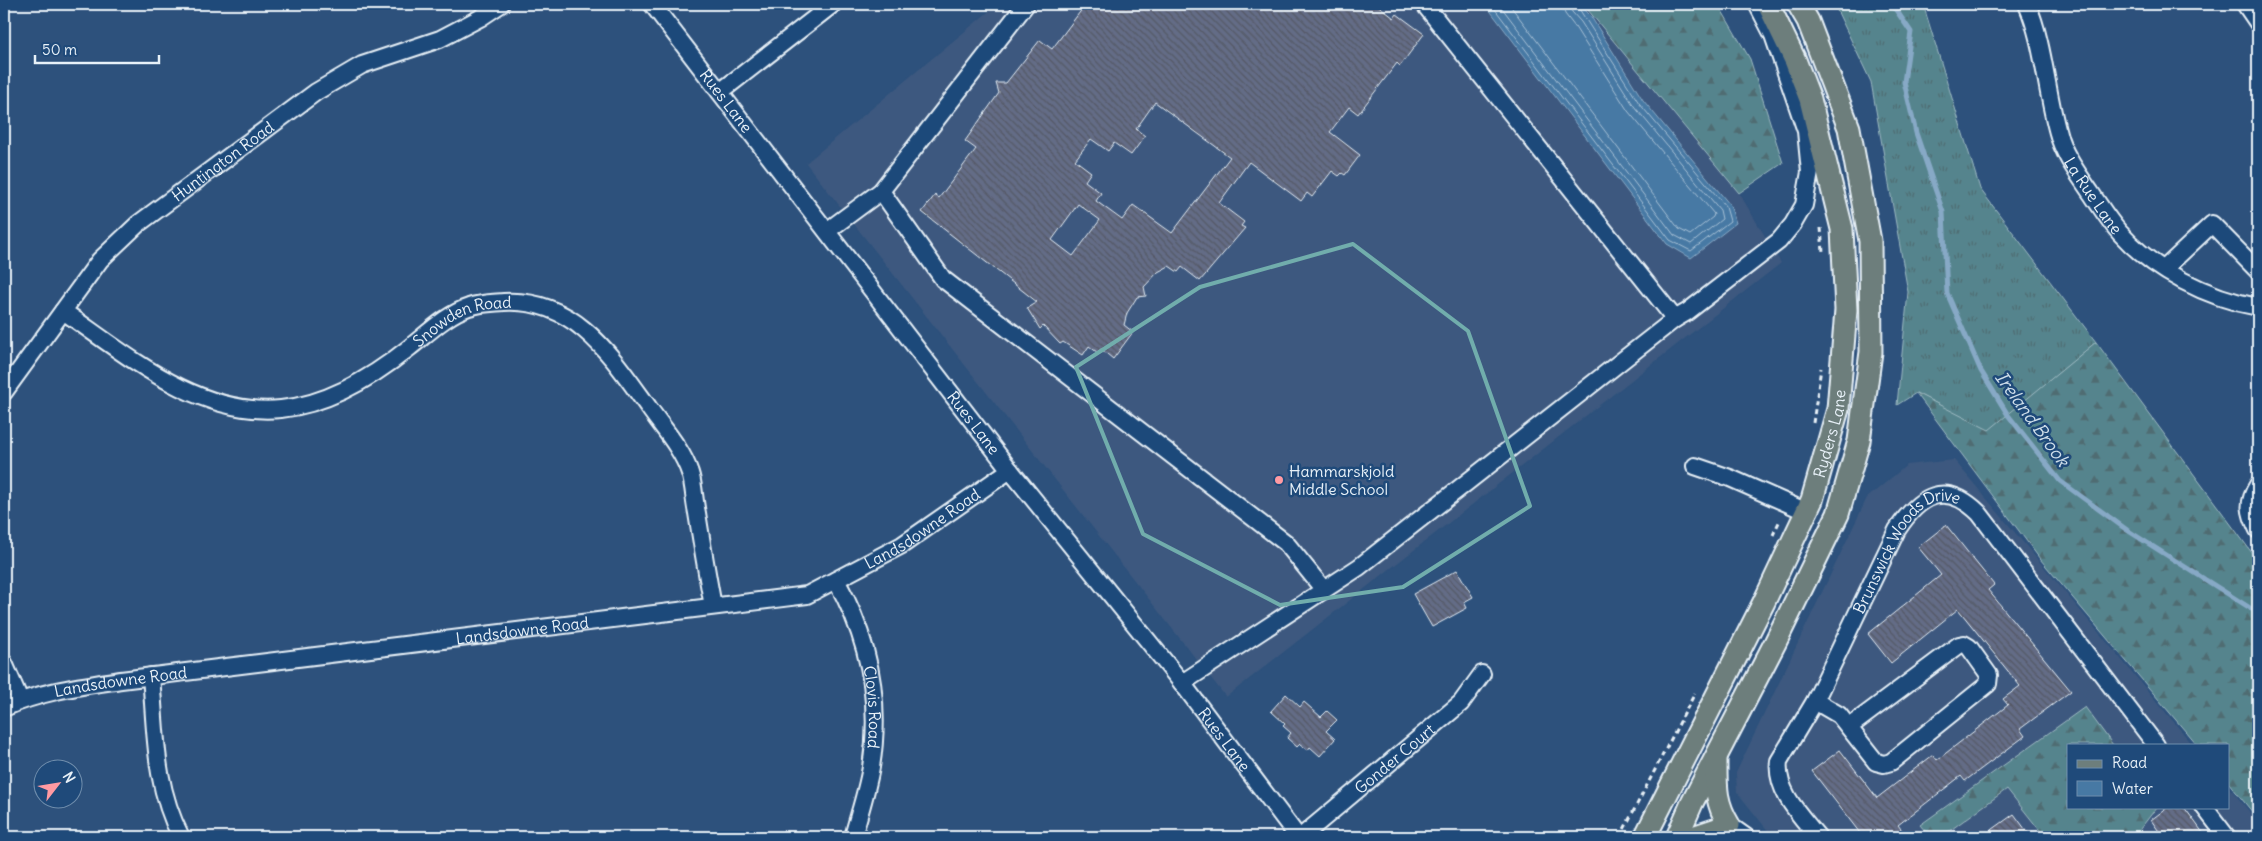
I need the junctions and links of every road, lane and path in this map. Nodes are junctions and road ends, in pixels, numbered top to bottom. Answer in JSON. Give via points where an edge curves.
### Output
{"nodes":[{"id":1,"x":501,"y":4,"type":"edge"},
{"id":2,"x":652,"y":4,"type":"edge"},
{"id":3,"x":832,"y":4,"type":"edge"},
{"id":4,"x":1026,"y":4,"type":"edge"},
{"id":5,"x":1424,"y":4,"type":"edge"},
{"id":6,"x":1757,"y":4,"type":"edge"},
{"id":7,"x":1768,"y":4,"type":"edge"},
{"id":8,"x":1798,"y":4,"type":"edge"},
{"id":9,"x":2028,"y":4,"type":"edge"},
{"id":10,"x":2245,"y":4,"type":"edge"},
{"id":11,"x":2257,"y":19,"type":"edge"},
{"id":12,"x":720,"y":92,"type":"junction"},
{"id":13,"x":880,"y":191,"type":"junction"},
{"id":14,"x":1821,"y":227,"type":"dead end"},
{"id":15,"x":827,"y":231,"type":"junction"},
{"id":16,"x":1823,"y":256,"type":"dead end"},
{"id":17,"x":2164,"y":268,"type":"junction"},
{"id":18,"x":2258,"y":271,"type":"edge"},
{"id":19,"x":2258,"y":307,"type":"edge"},
{"id":20,"x":63,"y":311,"type":"junction"},
{"id":21,"x":1674,"y":319,"type":"junction"},
{"id":22,"x":1822,"y":362,"type":"dead end"},
{"id":23,"x":4,"y":392,"type":"edge"},
{"id":24,"x":1811,"y":428,"type":"dead end"},
{"id":25,"x":1695,"y":466,"type":"dead end"},
{"id":26,"x":1010,"y":470,"type":"junction"},
{"id":27,"x":2258,"y":485,"type":"edge"},
{"id":28,"x":1807,"y":512,"type":"junction"},
{"id":29,"x":1780,"y":520,"type":"dead end"},
{"id":30,"x":2258,"y":530,"type":"edge"},
{"id":31,"x":1772,"y":543,"type":"dead end"},
{"id":32,"x":836,"y":580,"type":"junction"},
{"id":33,"x":1324,"y":590,"type":"junction"},
{"id":34,"x":713,"y":606,"type":"junction"},
{"id":35,"x":4,"y":663,"type":"edge"},
{"id":36,"x":1482,"y":674,"type":"dead end"},
{"id":37,"x":151,"y":676,"type":"junction"},
{"id":38,"x":1182,"y":683,"type":"junction"},
{"id":39,"x":1696,"y":692,"type":"dead end"},
{"id":40,"x":20,"y":700,"type":"junction"},
{"id":41,"x":1815,"y":701,"type":"junction"},
{"id":42,"x":4,"y":708,"type":"edge"},
{"id":43,"x":1849,"y":727,"type":"junction"},
{"id":44,"x":2155,"y":744,"type":"edge"},
{"id":45,"x":1716,"y":758,"type":"junction"},
{"id":46,"x":2205,"y":808,"type":"edge"},
{"id":47,"x":1729,"y":825,"type":"junction"},
{"id":48,"x":181,"y":837,"type":"edge"},
{"id":49,"x":853,"y":837,"type":"edge"},
{"id":50,"x":1300,"y":837,"type":"edge"},
{"id":51,"x":1620,"y":837,"type":"edge"},
{"id":52,"x":1645,"y":837,"type":"edge"},
{"id":53,"x":1677,"y":837,"type":"edge"},
{"id":54,"x":1693,"y":837,"type":"edge"},
{"id":55,"x":1746,"y":837,"type":"edge"},
{"id":56,"x":1818,"y":837,"type":"edge"},
{"id":57,"x":2227,"y":837,"type":"edge"}],
"edges":[{"from":1,"to":20,"type":"street","name":"Huntington Road","via":[[440,39],[362,65],[316,92],[138,224],[100,260]]},
{"from":2,"to":12,"type":"street","name":"Rues Lane"},
{"from":3,"to":12,"type":"street"},
{"from":4,"to":13,"type":"street"},
{"from":5,"to":21,"type":"street"},
{"from":6,"to":21,"type":"street","via":[[1773,35],[1806,132],[1810,172],[1804,205],[1779,241],[1688,312]]},
{"from":7,"to":28,"type":"main road","name":"Ryders Lane","via":[[1810,99],[1842,229],[1846,310],[1838,409]]},
{"from":8,"to":45,"type":"main road","name":"Ryders Lane","via":[[1849,128],[1870,241],[1871,352],[1860,441],[1838,514]]},
{"from":9,"to":17,"type":"street","name":"La Rue Lane","via":[[2062,144],[2078,175],[2119,232],[2139,252]]},
{"from":10,"to":11,"type":"street"},
{"from":12,"to":15,"type":"street","name":"Rues Lane"},
{"from":13,"to":15,"type":"street"},
{"from":13,"to":33,"type":"street","via":[[943,279],[1286,543]]},
{"from":14,"to":16,"type":"path"},
{"from":15,"to":26,"type":"street","name":"Rues Lane"},
{"from":17,"to":18,"type":"street","via":[[2212,224]]},
{"from":17,"to":19,"type":"street","name":"La Rue Lane","via":[[2199,289]]},
{"from":20,"to":23,"type":"street","name":"Huntington Road"},
{"from":20,"to":34,"type":"street","name":"Snowden Road","via":[[150,371],[195,394],[234,407],[280,409],[320,401],[362,381],[467,307],[521,301],[556,310],[575,321],[611,356],[690,472]]},
{"from":21,"to":33,"type":"street","via":[[1359,567]]},
{"from":22,"to":24,"type":"path"},
{"from":25,"to":28,"type":"street"},
{"from":26,"to":32,"type":"street","name":"Landsdowne Road","via":[[902,545]]},
{"from":26,"to":38,"type":"street","name":"Rues Lane"},
{"from":27,"to":30,"type":"street","via":[[2252,497],[2250,514]]},
{"from":28,"to":52,"type":"main road","name":"Ryders Lane"},
{"from":29,"to":31,"type":"path"},
{"from":32,"to":34,"type":"street","name":"Landsdowne Road","via":[[807,595]]},
{"from":32,"to":49,"type":"street","name":"Clovis Road","via":[[860,630],[868,657],[876,713],[871,769]]},
{"from":33,"to":38,"type":"street"},
{"from":34,"to":37,"type":"street","name":"Landsdowne Road"},
{"from":35,"to":40,"type":"street"},
{"from":36,"to":50,"type":"street","name":"Gonder Court","via":[[1461,703]]},
{"from":37,"to":40,"type":"street","name":"Landsdowne Road","via":[[58,690]]},
{"from":37,"to":48,"type":"street","via":[[159,778],[169,814]]},
{"from":38,"to":50,"type":"street","name":"Rues Lane"},
{"from":39,"to":51,"type":"path"},
{"from":40,"to":42,"type":"street","name":"Landsdowne Road"},
{"from":41,"to":43,"type":"street","via":[[1839,715]]},
{"from":41,"to":44,"type":"street","name":"Brunswick Woods Drive","via":[[1897,530],[1912,510],[1942,493],[1968,502],[1979,513]]},
{"from":41,"to":56,"type":"street","name":"Brunswick Woods Drive","via":[[1786,747],[1778,772],[1790,801]]},
{"from":43,"to":43,"type":"street","via":[[1876,762],[1891,762],[1988,684],[1989,676],[1969,647],[1958,645]]},
{"from":45,"to":47,"type":"main road","via":[[1717,801]]},
{"from":45,"to":53,"type":"main road","name":"Ryders Lane"},
{"from":46,"to":57,"type":"street"},
{"from":47,"to":54,"type":"main road"},
{"from":47,"to":55,"type":"street"}]}
